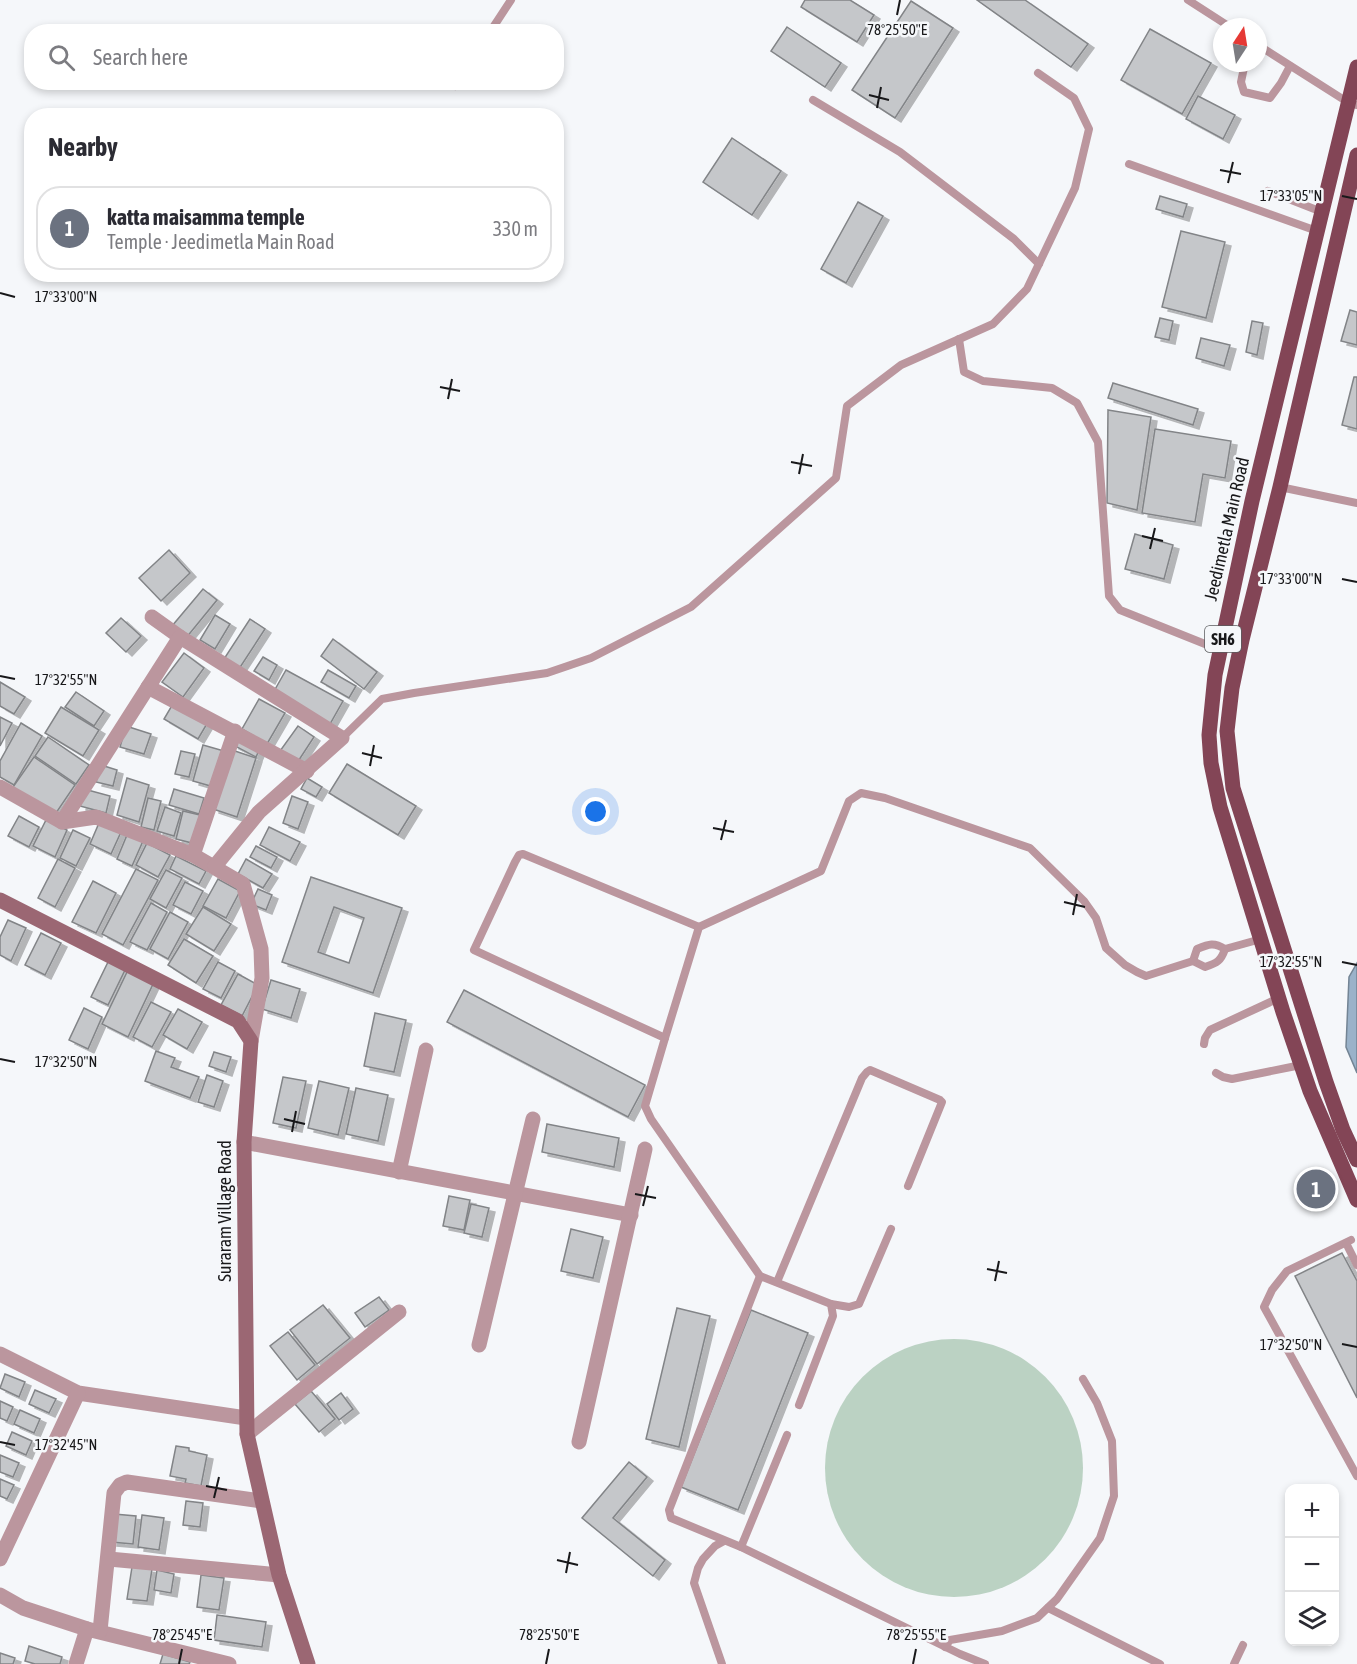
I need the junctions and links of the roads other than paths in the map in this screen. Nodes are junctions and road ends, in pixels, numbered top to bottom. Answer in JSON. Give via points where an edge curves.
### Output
{"nodes":[{"id":1,"x":511,"y":0,"type":"edge"},
{"id":2,"x":1188,"y":0,"type":"edge"},
{"id":3,"x":1216,"y":18,"type":"edge"},
{"id":4,"x":495,"y":24,"type":"edge"},
{"id":5,"x":1267,"y":51,"type":"edge"},
{"id":6,"x":1290,"y":66,"type":"junction"},
{"id":7,"x":1357,"y":67,"type":"edge"},
{"id":8,"x":1243,"y":72,"type":"edge"},
{"id":9,"x":1038,"y":73,"type":"dead end"},
{"id":10,"x":813,"y":100,"type":"dead end"},
{"id":11,"x":1353,"y":104,"type":"edge"},
{"id":12,"x":1357,"y":155,"type":"edge"},
{"id":13,"x":1129,"y":164,"type":"dead end"},
{"id":14,"x":1268,"y":191,"type":"dead end"},
{"id":15,"x":1322,"y":212,"type":"junction"},
{"id":16,"x":1317,"y":231,"type":"junction"},
{"id":17,"x":1039,"y":264,"type":"junction"},
{"id":18,"x":959,"y":339,"type":"junction"},
{"id":19,"x":1280,"y":487,"type":"junction"},
{"id":20,"x":1357,"y":503,"type":"edge"},
{"id":21,"x":152,"y":617,"type":"dead end"},
{"id":22,"x":180,"y":637,"type":"junction"},
{"id":23,"x":1220,"y":650,"type":"junction"},
{"id":24,"x":148,"y":687,"type":"junction"},
{"id":25,"x":235,"y":731,"type":"junction"},
{"id":26,"x":342,"y":738,"type":"junction"},
{"id":27,"x":307,"y":771,"type":"junction"},
{"id":28,"x":0,"y":787,"type":"edge"},
{"id":29,"x":62,"y":822,"type":"junction"},
{"id":30,"x":193,"y":855,"type":"junction"},
{"id":31,"x":215,"y":866,"type":"junction"},
{"id":32,"x":0,"y":900,"type":"edge"},
{"id":33,"x":699,"y":927,"type":"junction"},
{"id":34,"x":1261,"y":939,"type":"junction"},
{"id":35,"x":1225,"y":949,"type":"junction"},
{"id":36,"x":1193,"y":961,"type":"junction"},
{"id":37,"x":1279,"y":998,"type":"junction"},
{"id":38,"x":665,"y":1038,"type":"junction"},
{"id":39,"x":251,"y":1041,"type":"junction"},
{"id":40,"x":1204,"y":1044,"type":"dead end"},
{"id":41,"x":426,"y":1050,"type":"dead end"},
{"id":42,"x":1301,"y":1065,"type":"junction"},
{"id":43,"x":1216,"y":1072,"type":"dead end"},
{"id":44,"x":532,"y":1119,"type":"dead end"},
{"id":45,"x":244,"y":1142,"type":"junction"},
{"id":46,"x":645,"y":1149,"type":"dead end"},
{"id":47,"x":1357,"y":1160,"type":"edge"},
{"id":48,"x":399,"y":1172,"type":"junction"},
{"id":49,"x":908,"y":1186,"type":"dead end"},
{"id":50,"x":516,"y":1195,"type":"junction"},
{"id":51,"x":1357,"y":1200,"type":"edge"},
{"id":52,"x":631,"y":1215,"type":"junction"},
{"id":53,"x":891,"y":1229,"type":"dead end"},
{"id":54,"x":1357,"y":1265,"type":"edge"},
{"id":55,"x":759,"y":1276,"type":"junction"},
{"id":56,"x":777,"y":1282,"type":"junction"},
{"id":57,"x":831,"y":1304,"type":"junction"},
{"id":58,"x":399,"y":1312,"type":"dead end"},
{"id":59,"x":479,"y":1345,"type":"dead end"},
{"id":60,"x":1,"y":1357,"type":"edge"},
{"id":61,"x":1083,"y":1379,"type":"dead end"},
{"id":62,"x":78,"y":1393,"type":"junction"},
{"id":63,"x":799,"y":1405,"type":"dead end"},
{"id":64,"x":246,"y":1418,"type":"junction"},
{"id":65,"x":247,"y":1434,"type":"junction"},
{"id":66,"x":787,"y":1435,"type":"dead end"},
{"id":67,"x":579,"y":1442,"type":"dead end"},
{"id":68,"x":1357,"y":1476,"type":"edge"},
{"id":69,"x":261,"y":1502,"type":"junction"},
{"id":70,"x":724,"y":1541,"type":"junction"},
{"id":71,"x":741,"y":1547,"type":"junction"},
{"id":72,"x":0,"y":1559,"type":"edge"},
{"id":73,"x":109,"y":1559,"type":"junction"},
{"id":74,"x":279,"y":1575,"type":"junction"},
{"id":75,"x":0,"y":1595,"type":"edge"},
{"id":76,"x":1048,"y":1608,"type":"junction"},
{"id":77,"x":93,"y":1630,"type":"junction"},
{"id":78,"x":1243,"y":1645,"type":"dead end"},
{"id":79,"x":945,"y":1647,"type":"junction"},
{"id":80,"x":960,"y":1654,"type":"junction"},
{"id":81,"x":76,"y":1664,"type":"edge"},
{"id":82,"x":229,"y":1664,"type":"edge"},
{"id":83,"x":308,"y":1664,"type":"edge"},
{"id":84,"x":722,"y":1664,"type":"edge"},
{"id":85,"x":956,"y":1664,"type":"edge"},
{"id":86,"x":985,"y":1664,"type":"edge"},
{"id":87,"x":1160,"y":1664,"type":"edge"},
{"id":88,"x":1234,"y":1664,"type":"edge"}],
"edges":[{"from":1,"to":4,"type":"lane"},
{"from":2,"to":3,"type":"lane"},
{"from":5,"to":6,"type":"lane"},
{"from":6,"to":8,"type":"lane","via":[[1270,98],[1244,92]]},
{"from":6,"to":11,"type":"lane"},
{"from":7,"to":11,"type":"main road","name":"Jeedimetla Main Road","number":"SH6"},
{"from":9,"to":17,"type":"lane","via":[[1074,98],[1089,129],[1076,188]]},
{"from":10,"to":17,"type":"lane","via":[[900,152],[1014,239]]},
{"from":11,"to":15,"type":"main road","name":"Jeedimetla Main Road","number":"SH6"},
{"from":12,"to":19,"type":"main road","number":"SH6"},
{"from":13,"to":16,"type":"lane"},
{"from":14,"to":15,"type":"lane"},
{"from":15,"to":16,"type":"main road","name":"Jeedimetla Main Road","number":"SH6"},
{"from":16,"to":23,"type":"main road","name":"Jeedimetla Main Road","number":"SH6"},
{"from":17,"to":18,"type":"lane","via":[[1027,289],[993,324]]},
{"from":18,"to":23,"type":"lane","via":[[964,372],[983,381],[1052,388],[1077,403],[1098,442],[1109,596],[1120,610]]},
{"from":18,"to":26,"type":"lane","via":[[901,365],[847,406],[836,477],[691,607],[591,658],[547,673],[382,699]]},
{"from":19,"to":20,"type":"lane"},
{"from":19,"to":47,"type":"main road","number":"SH6","via":[[1232,688],[1227,731],[1229,762],[1233,788],[1326,1082]]},
{"from":21,"to":22,"type":"street"},
{"from":22,"to":24,"type":"street"},
{"from":22,"to":26,"type":"street"},
{"from":23,"to":34,"type":"main road","name":"Jeedimetla Main Road","number":"SH6","via":[[1209,735],[1211,764],[1220,807]]},
{"from":24,"to":25,"type":"street"},
{"from":24,"to":29,"type":"street"},
{"from":25,"to":27,"type":"street"},
{"from":25,"to":30,"type":"street"},
{"from":26,"to":27,"type":"street"},
{"from":27,"to":31,"type":"street","via":[[259,812]]},
{"from":28,"to":29,"type":"street"},
{"from":29,"to":30,"type":"street","via":[[96,818]]},
{"from":30,"to":31,"type":"street"},
{"from":31,"to":39,"type":"street","via":[[243,884],[261,949],[262,978]]},
{"from":32,"to":39,"type":"main road","via":[[238,1021]]},
{"from":33,"to":36,"type":"lane","via":[[821,871],[849,801],[861,793],[1030,848],[1084,901],[1096,918],[1106,948],[1137,972],[1146,976]]},
{"from":33,"to":38,"type":"lane"},
{"from":33,"to":38,"type":"lane","via":[[523,854],[514,862],[474,950]]},
{"from":34,"to":35,"type":"lane"},
{"from":34,"to":37,"type":"main road","name":"Jeedimetla Main Road","number":"SH6"},
{"from":35,"to":36,"type":"lane","via":[[1210,944],[1197,949]]},
{"from":35,"to":36,"type":"lane","via":[[1222,960],[1216,963],[1205,967]]},
{"from":37,"to":40,"type":"lane","via":[[1210,1030]]},
{"from":37,"to":42,"type":"main road","name":"Jeedimetla Main Road","number":"SH6"},
{"from":38,"to":55,"type":"lane","via":[[645,1106]]},
{"from":39,"to":45,"type":"main road","name":"Suraram Village Road"},
{"from":41,"to":48,"type":"street"},
{"from":42,"to":43,"type":"lane","via":[[1232,1079]]},
{"from":42,"to":51,"type":"main road","name":"Jeedimetla Main Road","number":"SH6"},
{"from":44,"to":50,"type":"street"},
{"from":45,"to":48,"type":"street"},
{"from":45,"to":64,"type":"main road","name":"Suraram Village Road"},
{"from":46,"to":52,"type":"street"},
{"from":48,"to":50,"type":"street"},
{"from":49,"to":56,"type":"lane","via":[[942,1102],[870,1070],[862,1078]]},
{"from":50,"to":52,"type":"street"},
{"from":50,"to":59,"type":"street"},
{"from":52,"to":67,"type":"street"},
{"from":53,"to":57,"type":"lane","via":[[859,1305]]},
{"from":54,"to":68,"type":"lane","via":[[1348,1242],[1287,1271],[1264,1307]]},
{"from":55,"to":56,"type":"lane"},
{"from":55,"to":70,"type":"lane","via":[[669,1510],[671,1518]]},
{"from":56,"to":57,"type":"lane"},
{"from":57,"to":63,"type":"lane","via":[[833,1316]]},
{"from":58,"to":65,"type":"street"},
{"from":60,"to":62,"type":"street"},
{"from":61,"to":76,"type":"lane","via":[[1112,1442],[1114,1496],[1100,1538]]},
{"from":62,"to":64,"type":"street"},
{"from":62,"to":72,"type":"street"},
{"from":64,"to":65,"type":"main road","name":"Suraram Village Road"},
{"from":65,"to":69,"type":"main road","name":"Suraram Village Road"},
{"from":66,"to":71,"type":"lane"},
{"from":69,"to":73,"type":"street","via":[[128,1482],[120,1485],[114,1493]]},
{"from":69,"to":74,"type":"main road","name":"Suraram Village Road"},
{"from":70,"to":71,"type":"lane"},
{"from":70,"to":84,"type":"lane","via":[[703,1559],[694,1583]]},
{"from":71,"to":79,"type":"lane"},
{"from":73,"to":74,"type":"street"},
{"from":73,"to":77,"type":"street"},
{"from":74,"to":83,"type":"main road","name":"Suraram Village Road"},
{"from":75,"to":77,"type":"street","via":[[23,1608]]},
{"from":76,"to":79,"type":"lane","via":[[1037,1618],[1002,1631],[950,1640]]},
{"from":76,"to":87,"type":"lane"},
{"from":77,"to":81,"type":"street"},
{"from":77,"to":82,"type":"street"},
{"from":78,"to":88,"type":"lane"},
{"from":79,"to":80,"type":"lane"},
{"from":80,"to":85,"type":"lane"},
{"from":80,"to":86,"type":"lane"}]}
